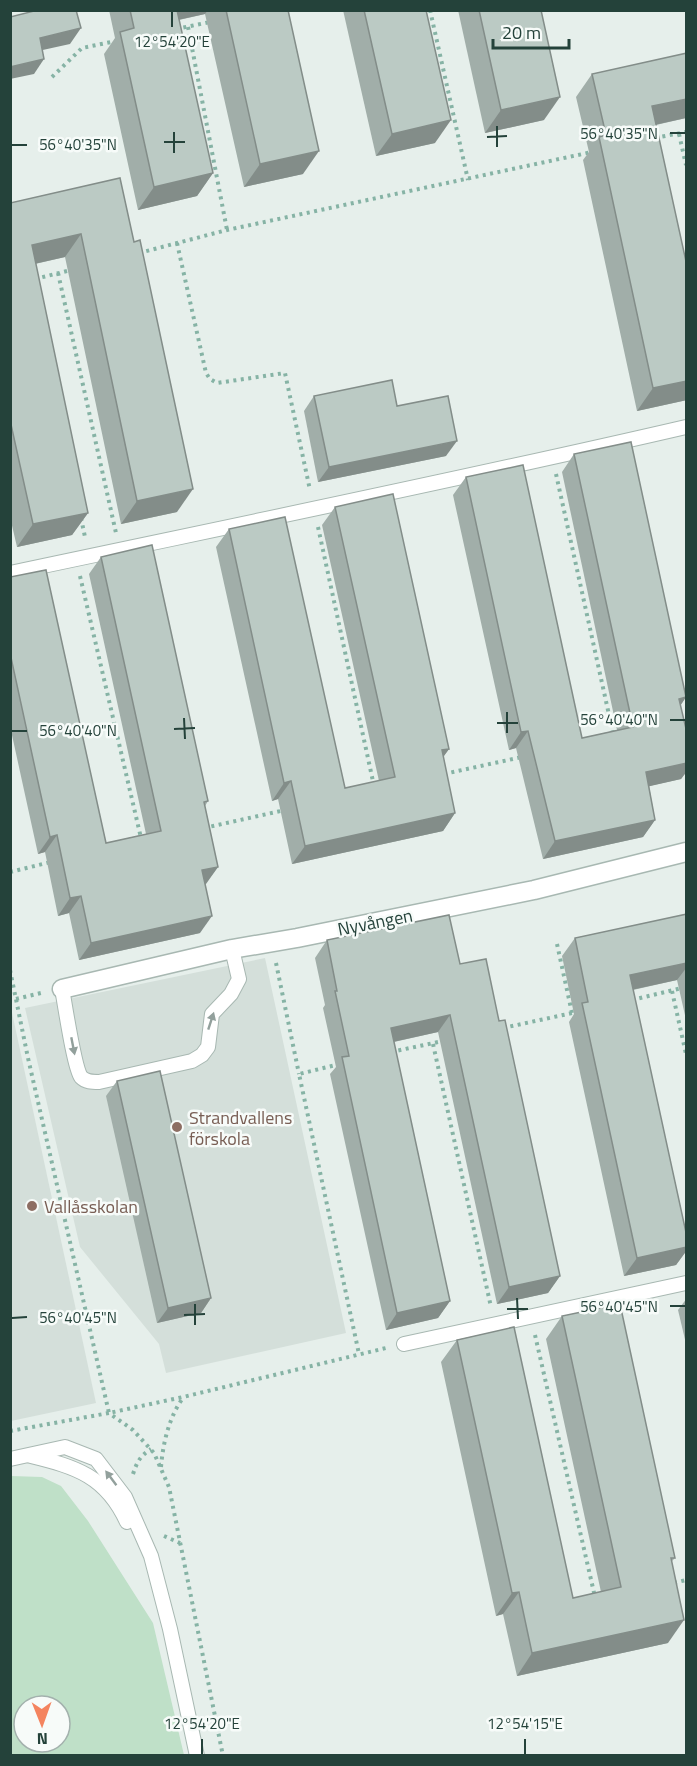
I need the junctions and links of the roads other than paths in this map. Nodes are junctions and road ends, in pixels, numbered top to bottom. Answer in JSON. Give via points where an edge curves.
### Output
{"nodes":[{"id":1,"x":687,"y":427,"type":"edge"},
{"id":2,"x":10,"y":573,"type":"edge"},
{"id":3,"x":687,"y":852,"type":"edge"},
{"id":4,"x":232,"y":949,"type":"junction"},
{"id":5,"x":62,"y":988,"type":"joint"},
{"id":6,"x":687,"y":1283,"type":"edge"},
{"id":7,"x":404,"y":1344,"type":"road end"},
{"id":8,"x":10,"y":1459,"type":"edge"},
{"id":9,"x":197,"y":1755,"type":"edge"}],
"edges":[{"from":1,"to":2,"type":"lane"},
{"from":3,"to":4,"type":"street","name":"Nyvången","via":[[534,890]]},
{"from":4,"to":5,"type":"street","name":"Nyvången"},
{"from":5,"to":4,"type":"lane","one_way":true,"via":[[76,1060],[85,1080],[99,1082],[192,1061],[208,1047],[212,1014],[239,979]]},
{"from":6,"to":7,"type":"lane"},
{"from":8,"to":9,"type":"lane","via":[[26,1455],[66,1465],[94,1478],[121,1510],[170,1629]]}]}
